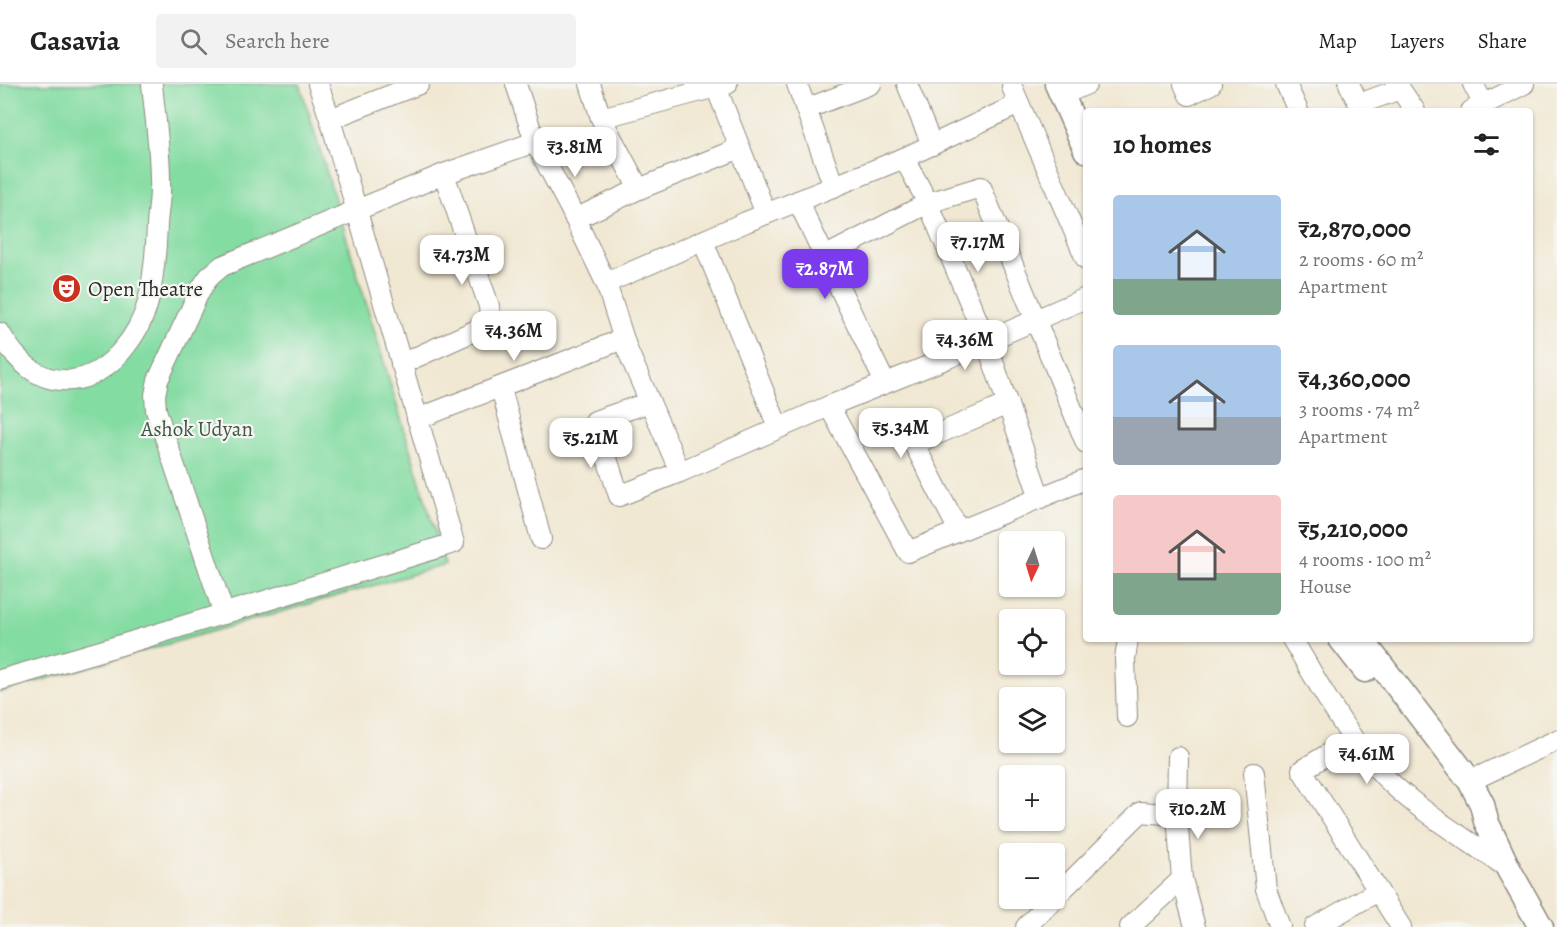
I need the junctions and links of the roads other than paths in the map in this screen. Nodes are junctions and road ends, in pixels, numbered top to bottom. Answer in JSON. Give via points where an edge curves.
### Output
{"nodes":[{"id":1,"x":152,"y":84,"type":"edge"},
{"id":2,"x":318,"y":84,"type":"edge"},
{"id":3,"x":419,"y":84,"type":"edge"},
{"id":4,"x":516,"y":84,"type":"edge"},
{"id":5,"x":590,"y":84,"type":"edge"},
{"id":6,"x":797,"y":84,"type":"edge"},
{"id":7,"x":871,"y":84,"type":"edge"},
{"id":8,"x":907,"y":84,"type":"edge"},
{"id":9,"x":1211,"y":84,"type":"edge"},
{"id":10,"x":1286,"y":84,"type":"edge"},
{"id":11,"x":1349,"y":84,"type":"edge"},
{"id":12,"x":1473,"y":84,"type":"edge"},
{"id":13,"x":1524,"y":84,"type":"edge"},
{"id":14,"x":721,"y":86,"type":"edge"},
{"id":15,"x":1399,"y":86,"type":"edge"},
{"id":16,"x":1071,"y":87,"type":"edge"},
{"id":17,"x":1015,"y":90,"type":"edge"},
{"id":18,"x":1190,"y":97,"type":"edge"},
{"id":19,"x":1084,"y":108,"type":"edge"},
{"id":20,"x":1297,"y":108,"type":"edge"},
{"id":21,"x":1413,"y":108,"type":"edge"},
{"id":22,"x":1478,"y":108,"type":"edge"},
{"id":23,"x":806,"y":109,"type":"junction"},
{"id":24,"x":601,"y":118,"type":"junction"},
{"id":25,"x":330,"y":119,"type":"junction"},
{"id":26,"x":1083,"y":137,"type":"edge"},
{"id":27,"x":535,"y":142,"type":"junction"},
{"id":28,"x":932,"y":145,"type":"junction"},
{"id":29,"x":740,"y":148,"type":"junction"},
{"id":30,"x":904,"y":158,"type":"junction"},
{"id":31,"x":444,"y":174,"type":"junction"},
{"id":32,"x":834,"y":187,"type":"junction"},
{"id":33,"x":639,"y":189,"type":"junction"},
{"id":34,"x":798,"y":201,"type":"junction"},
{"id":35,"x":928,"y":202,"type":"junction"},
{"id":36,"x":355,"y":210,"type":"junction"},
{"id":37,"x":766,"y":214,"type":"junction"},
{"id":38,"x":575,"y":219,"type":"junction"},
{"id":39,"x":703,"y":241,"type":"junction"},
{"id":40,"x":1083,"y":252,"type":"edge"},
{"id":41,"x":824,"y":257,"type":"junction"},
{"id":42,"x":606,"y":283,"type":"junction"},
{"id":43,"x":1083,"y":299,"type":"edge"},
{"id":44,"x":1036,"y":319,"type":"junction"},
{"id":45,"x":0,"y":333,"type":"edge"},
{"id":46,"x":623,"y":339,"type":"junction"},
{"id":47,"x":986,"y":341,"type":"junction"},
{"id":48,"x":401,"y":364,"type":"junction"},
{"id":49,"x":885,"y":383,"type":"junction"},
{"id":50,"x":501,"y":388,"type":"junction"},
{"id":51,"x":650,"y":402,"type":"junction"},
{"id":52,"x":1008,"y":404,"type":"junction"},
{"id":53,"x":828,"y":406,"type":"junction"},
{"id":54,"x":417,"y":419,"type":"junction"},
{"id":55,"x":778,"y":427,"type":"junction"},
{"id":56,"x":1083,"y":436,"type":"edge"},
{"id":57,"x":680,"y":472,"type":"junction"},
{"id":58,"x":1083,"y":481,"type":"edge"},
{"id":59,"x":1040,"y":498,"type":"junction"},
{"id":60,"x":959,"y":531,"type":"junction"},
{"id":61,"x":542,"y":539,"type":"dead end"},
{"id":62,"x":224,"y":614,"type":"junction"},
{"id":63,"x":1128,"y":642,"type":"edge"},
{"id":64,"x":1294,"y":642,"type":"edge"},
{"id":65,"x":1343,"y":642,"type":"edge"},
{"id":66,"x":1362,"y":642,"type":"edge"},
{"id":67,"x":0,"y":680,"type":"edge"},
{"id":68,"x":1127,"y":717,"type":"dead end"},
{"id":69,"x":1353,"y":739,"type":"junction"},
{"id":70,"x":1557,"y":740,"type":"edge"},
{"id":71,"x":1178,"y":757,"type":"dead end"},
{"id":72,"x":1254,"y":772,"type":"dead end"},
{"id":73,"x":1470,"y":782,"type":"junction"},
{"id":74,"x":1177,"y":815,"type":"junction"},
{"id":75,"x":1486,"y":821,"type":"junction"},
{"id":76,"x":1509,"y":870,"type":"junction"},
{"id":77,"x":1182,"y":879,"type":"junction"},
{"id":78,"x":1065,"y":887,"type":"edge"},
{"id":79,"x":1378,"y":891,"type":"junction"},
{"id":80,"x":1043,"y":909,"type":"edge"},
{"id":81,"x":1026,"y":927,"type":"edge"},
{"id":82,"x":1130,"y":927,"type":"edge"},
{"id":83,"x":1196,"y":927,"type":"edge"},
{"id":84,"x":1280,"y":927,"type":"edge"},
{"id":85,"x":1315,"y":927,"type":"edge"},
{"id":86,"x":1401,"y":927,"type":"edge"},
{"id":87,"x":1541,"y":927,"type":"edge"}],
"edges":[{"from":1,"to":45,"type":"street","via":[[160,180],[154,270],[147,305],[132,336],[109,363],[90,376],[64,380],[27,367],[13,355]]},
{"from":2,"to":25,"type":"street"},
{"from":3,"to":25,"type":"street"},
{"from":4,"to":27,"type":"street"},
{"from":5,"to":24,"type":"street"},
{"from":6,"to":23,"type":"street"},
{"from":7,"to":23,"type":"street"},
{"from":8,"to":28,"type":"street"},
{"from":9,"to":18,"type":"street"},
{"from":10,"to":20,"type":"street"},
{"from":11,"to":15,"type":"street","via":[[1359,104]]},
{"from":12,"to":22,"type":"street"},
{"from":13,"to":22,"type":"street"},
{"from":14,"to":24,"type":"street"},
{"from":14,"to":29,"type":"street"},
{"from":15,"to":21,"type":"street"},
{"from":16,"to":19,"type":"main road"},
{"from":16,"to":26,"type":"main road"},
{"from":17,"to":28,"type":"street"},
{"from":17,"to":40,"type":"street"},
{"from":23,"to":32,"type":"street"},
{"from":24,"to":33,"type":"street"},
{"from":25,"to":36,"type":"street"},
{"from":27,"to":31,"type":"street"},
{"from":27,"to":38,"type":"street"},
{"from":28,"to":30,"type":"street"},
{"from":29,"to":33,"type":"street"},
{"from":29,"to":37,"type":"street"},
{"from":30,"to":32,"type":"street"},
{"from":30,"to":35,"type":"street"},
{"from":31,"to":36,"type":"street"},
{"from":31,"to":48,"type":"street","via":[[490,319],[483,327]]},
{"from":32,"to":34,"type":"street"},
{"from":33,"to":38,"type":"street"},
{"from":34,"to":37,"type":"street"},
{"from":34,"to":41,"type":"street"},
{"from":35,"to":41,"type":"street"},
{"from":35,"to":44,"type":"street","via":[[981,187]]},
{"from":35,"to":47,"type":"street"},
{"from":36,"to":48,"type":"street"},
{"from":36,"to":62,"type":"street","via":[[222,266],[209,276],[158,380],[156,410]]},
{"from":37,"to":39,"type":"street"},
{"from":38,"to":42,"type":"street"},
{"from":39,"to":42,"type":"street"},
{"from":39,"to":55,"type":"street"},
{"from":41,"to":49,"type":"street"},
{"from":42,"to":46,"type":"street"},
{"from":43,"to":44,"type":"street"},
{"from":44,"to":47,"type":"street"},
{"from":44,"to":56,"type":"street"},
{"from":46,"to":50,"type":"street"},
{"from":46,"to":51,"type":"street"},
{"from":47,"to":49,"type":"street"},
{"from":47,"to":52,"type":"street"},
{"from":48,"to":54,"type":"street"},
{"from":49,"to":53,"type":"street"},
{"from":50,"to":54,"type":"street"},
{"from":50,"to":61,"type":"street"},
{"from":51,"to":57,"type":"street"},
{"from":51,"to":57,"type":"street","via":[[595,421],[619,496]]},
{"from":52,"to":59,"type":"street"},
{"from":52,"to":60,"type":"street","via":[[914,444]]},
{"from":53,"to":55,"type":"street"},
{"from":53,"to":60,"type":"street","via":[[908,552]]},
{"from":54,"to":62,"type":"street","via":[[454,543]]},
{"from":55,"to":57,"type":"street"},
{"from":58,"to":59,"type":"street"},
{"from":59,"to":60,"type":"street"},
{"from":62,"to":67,"type":"street"},
{"from":63,"to":68,"type":"street"},
{"from":64,"to":69,"type":"street"},
{"from":65,"to":75,"type":"main road","via":[[1473,811]]},
{"from":66,"to":73,"type":"main road"},
{"from":69,"to":76,"type":"street","via":[[1384,777]]},
{"from":69,"to":79,"type":"street","via":[[1302,770]]},
{"from":70,"to":73,"type":"street"},
{"from":71,"to":74,"type":"street"},
{"from":72,"to":84,"type":"street","via":[[1266,889]]},
{"from":73,"to":75,"type":"main road"},
{"from":74,"to":77,"type":"street"},
{"from":74,"to":78,"type":"street","via":[[1141,812]]},
{"from":75,"to":76,"type":"main road"},
{"from":76,"to":87,"type":"main road"},
{"from":77,"to":82,"type":"street"},
{"from":77,"to":83,"type":"street"},
{"from":79,"to":85,"type":"street"},
{"from":79,"to":86,"type":"street"},
{"from":80,"to":81,"type":"street"}]}
